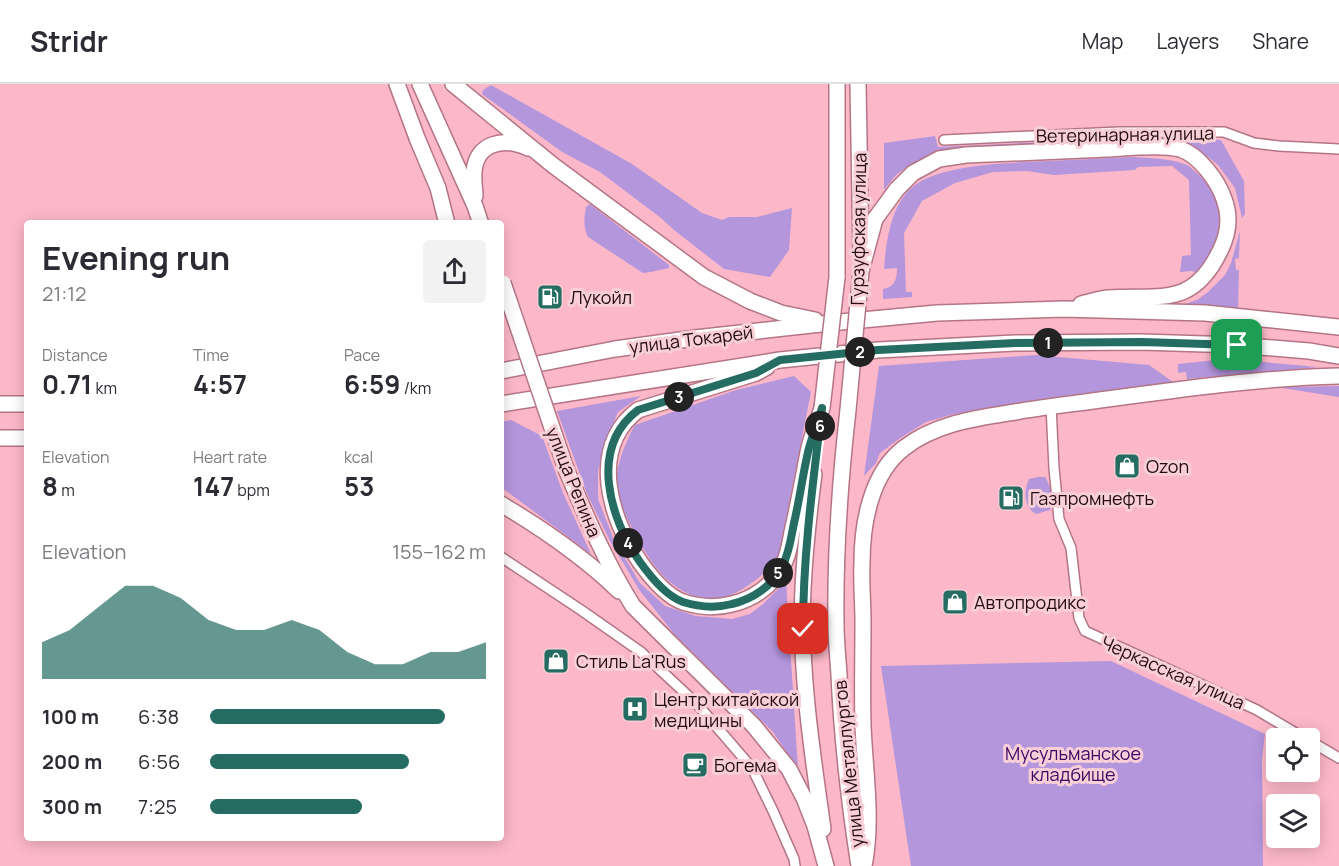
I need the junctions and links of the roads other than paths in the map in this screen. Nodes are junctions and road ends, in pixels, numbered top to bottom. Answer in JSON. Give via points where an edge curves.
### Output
{"nodes":[{"id":1,"x":397,"y":84,"type":"edge"},
{"id":2,"x":420,"y":84,"type":"edge"},
{"id":3,"x":453,"y":84,"type":"edge"},
{"id":4,"x":837,"y":84,"type":"edge"},
{"id":5,"x":858,"y":84,"type":"edge"},
{"id":6,"x":944,"y":140,"type":"dead end"},
{"id":7,"x":1339,"y":149,"type":"edge"},
{"id":8,"x":539,"y":153,"type":"junction"},
{"id":9,"x":475,"y":206,"type":"junction"},
{"id":10,"x":446,"y":220,"type":"edge"},
{"id":11,"x":480,"y":220,"type":"edge"},
{"id":12,"x":861,"y":271,"type":"junction"},
{"id":13,"x":504,"y":287,"type":"edge"},
{"id":14,"x":1064,"y":309,"type":"junction"},
{"id":15,"x":830,"y":323,"type":"junction"},
{"id":16,"x":1339,"y":327,"type":"edge"},
{"id":17,"x":1339,"y":356,"type":"edge"},
{"id":18,"x":780,"y":360,"type":"junction"},
{"id":19,"x":504,"y":370,"type":"edge"},
{"id":20,"x":1339,"y":376,"type":"edge"},
{"id":21,"x":0,"y":404,"type":"edge"},
{"id":22,"x":24,"y":404,"type":"edge"},
{"id":23,"x":504,"y":404,"type":"edge"},
{"id":24,"x":1051,"y":406,"type":"junction"},
{"id":25,"x":822,"y":408,"type":"junction"},
{"id":26,"x":848,"y":410,"type":"joint"},
{"id":27,"x":0,"y":438,"type":"edge"},
{"id":28,"x":24,"y":438,"type":"edge"},
{"id":29,"x":504,"y":506,"type":"edge"},
{"id":30,"x":504,"y":559,"type":"edge"},
{"id":31,"x":633,"y":606,"type":"junction"},
{"id":32,"x":1287,"y":728,"type":"edge"},
{"id":33,"x":1320,"y":747,"type":"edge"},
{"id":34,"x":1339,"y":758,"type":"edge"},
{"id":35,"x":795,"y":866,"type":"edge"},
{"id":36,"x":827,"y":866,"type":"edge"},
{"id":37,"x":859,"y":866,"type":"edge"},
{"id":38,"x":864,"y":866,"type":"edge"}],
"edges":[{"from":1,"to":10,"type":"main road","via":[[438,188]]},
{"from":2,"to":9,"type":"main road"},
{"from":3,"to":8,"type":"main road"},
{"from":4,"to":25,"type":"main road","name":"Гурзуфская улица","bridge":true,"via":[[837,277]]},
{"from":5,"to":12,"type":"main road","name":"Гурзуфская улица"},
{"from":6,"to":7,"type":"street","name":"Ветеринарная улица","via":[[1224,132],[1279,146]]},
{"from":8,"to":9,"type":"main road","via":[[517,142],[498,142],[485,149],[474,172]]},
{"from":8,"to":15,"type":"main road","via":[[704,277],[750,301]]},
{"from":9,"to":11,"type":"main road"},
{"from":12,"to":14,"type":"main road","via":[[875,219],[913,173],[939,159],[1166,148],[1180,150],[1203,166],[1220,188],[1229,224],[1225,242],[1203,278],[1167,296],[1106,298]]},
{"from":12,"to":26,"type":"main road","name":"Гурзуфская улица","bridge":true},
{"from":13,"to":31,"type":"main road","name":"улица Репина","bridge":true,"via":[[566,469],[598,543]]},
{"from":14,"to":15,"type":"main road","name":"улица Токарей","via":[[937,313]]},
{"from":14,"to":16,"type":"main road","via":[[1205,314]]},
{"from":15,"to":19,"type":"main road","name":"улица Токарей","via":[[627,347]]},
{"from":17,"to":18,"type":"main road","name":"улица Токарей","via":[[1237,345],[1142,342],[1015,343]]},
{"from":18,"to":23,"type":"main road","name":"улица Токарей"},
{"from":18,"to":25,"type":"main road","via":[[756,373],[638,410],[623,425],[616,437],[608,484],[623,534],[648,574],[681,602],[701,606],[739,603],[771,582],[788,552],[809,449]]},
{"from":20,"to":24,"type":"main road","via":[[1217,384]]},
{"from":21,"to":22,"type":"main road"},
{"from":24,"to":32,"type":"street","name":"Черкасская улица","via":[[1059,519],[1071,548],[1079,618],[1085,631],[1257,710]]},
{"from":24,"to":38,"type":"main road","via":[[947,425],[904,448],[886,466],[878,482],[864,530],[861,562],[868,815]]},
{"from":25,"to":36,"type":"main road","name":"улица Металлургов","via":[[808,524],[803,619],[806,695]]},
{"from":26,"to":37,"type":"main road","name":"улица Металлургов","via":[[838,507],[836,627],[842,733]]},
{"from":27,"to":28,"type":"main road"},
{"from":29,"to":31,"type":"main road","via":[[575,553]]},
{"from":30,"to":35,"type":"street","via":[[641,652],[697,704],[752,768]]},
{"from":31,"to":36,"type":"main road","name":"улица Репина","via":[[754,726],[789,769],[815,826]]},
{"from":33,"to":34,"type":"street"}]}
